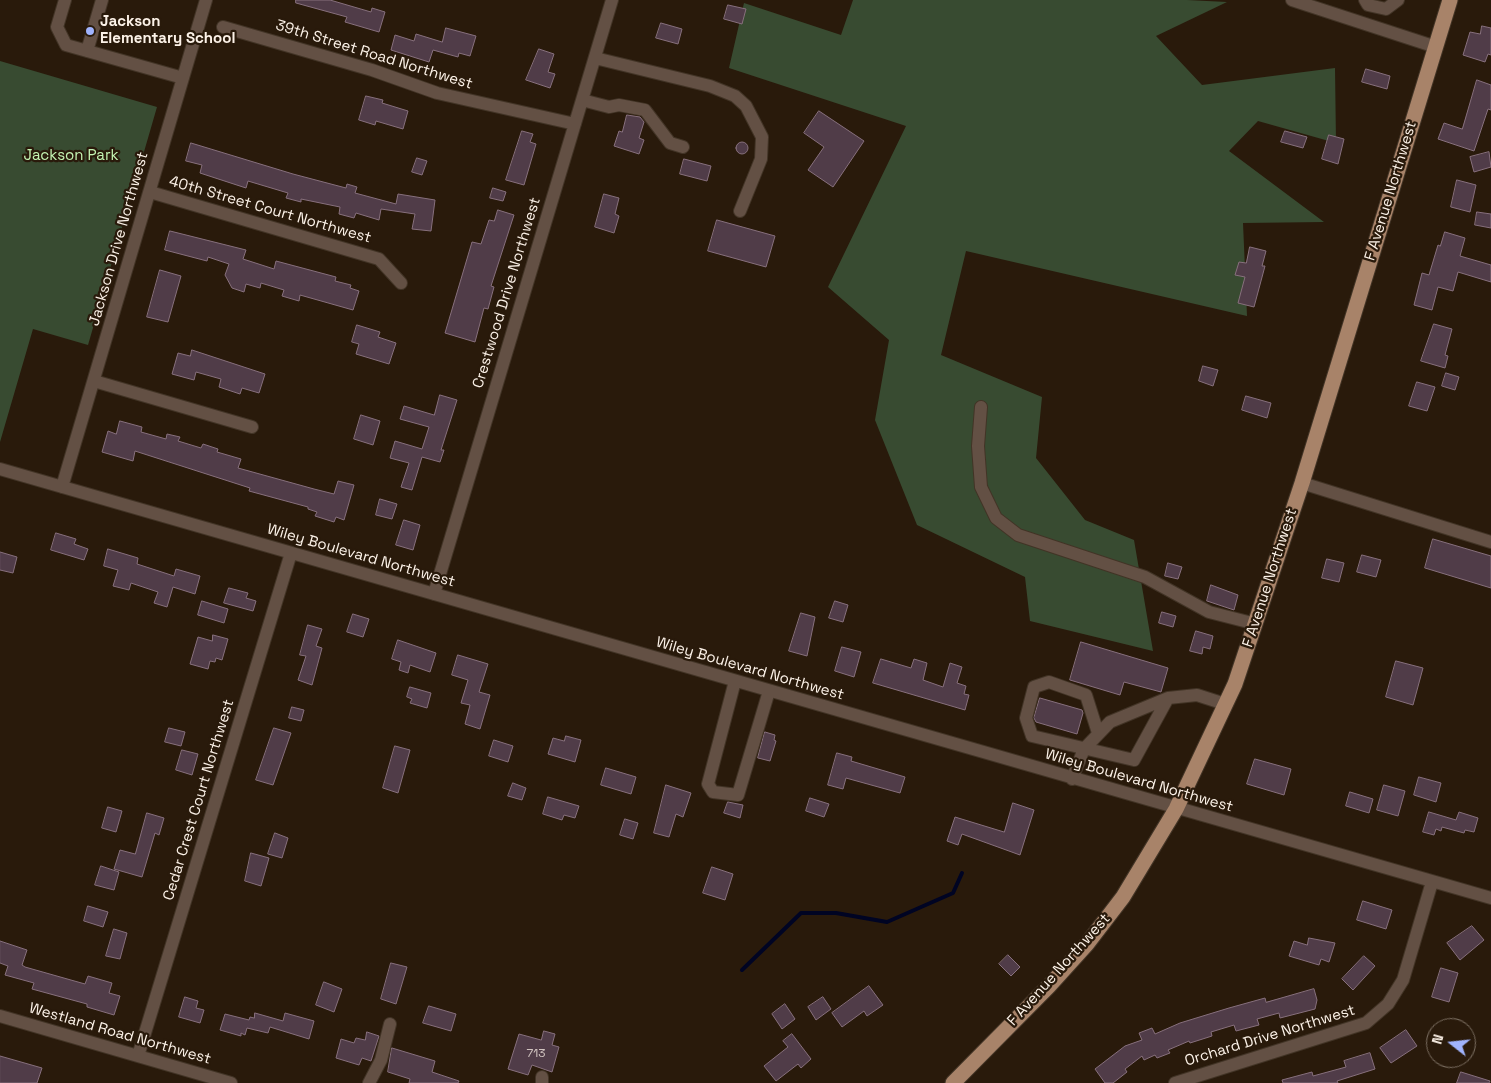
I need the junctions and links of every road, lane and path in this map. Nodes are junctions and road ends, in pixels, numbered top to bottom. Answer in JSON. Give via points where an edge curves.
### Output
{"nodes":[{"id":1,"x":65,"y":0,"type":"edge"},
{"id":2,"x":102,"y":0,"type":"edge"},
{"id":3,"x":206,"y":0,"type":"edge"},
{"id":4,"x":612,"y":0,"type":"edge"},
{"id":5,"x":1292,"y":0,"type":"edge"},
{"id":6,"x":1365,"y":0,"type":"edge"},
{"id":7,"x":1398,"y":0,"type":"edge"},
{"id":8,"x":1450,"y":0,"type":"edge"},
{"id":9,"x":223,"y":27,"type":"dead end"},
{"id":10,"x":1436,"y":47,"type":"junction"},
{"id":11,"x":87,"y":51,"type":"junction"},
{"id":12,"x":595,"y":58,"type":"junction"},
{"id":13,"x":183,"y":78,"type":"junction"},
{"id":14,"x":582,"y":100,"type":"junction"},
{"id":15,"x":575,"y":124,"type":"junction"},
{"id":16,"x":683,"y":147,"type":"dead end"},
{"id":17,"x":150,"y":192,"type":"junction"},
{"id":18,"x":740,"y":212,"type":"dead end"},
{"id":19,"x":401,"y":283,"type":"dead end"},
{"id":20,"x":94,"y":381,"type":"junction"},
{"id":21,"x":981,"y":407,"type":"dead end"},
{"id":22,"x":252,"y":427,"type":"dead end"},
{"id":23,"x":0,"y":469,"type":"edge"},
{"id":24,"x":1302,"y":483,"type":"junction"},
{"id":25,"x":62,"y":487,"type":"junction"},
{"id":26,"x":1491,"y":542,"type":"edge"},
{"id":27,"x":291,"y":553,"type":"junction"},
{"id":28,"x":434,"y":594,"type":"junction"},
{"id":29,"x":1256,"y":624,"type":"junction"},
{"id":30,"x":735,"y":681,"type":"junction"},
{"id":31,"x":768,"y":691,"type":"junction"},
{"id":32,"x":1168,"y":698,"type":"junction"},
{"id":33,"x":1225,"y":704,"type":"junction"},
{"id":34,"x":1098,"y":733,"type":"junction"},
{"id":35,"x":1084,"y":749,"type":"junction"},
{"id":36,"x":1072,"y":779,"type":"junction"},
{"id":37,"x":1176,"y":809,"type":"junction"},
{"id":38,"x":1432,"y":882,"type":"junction"},
{"id":39,"x":1491,"y":898,"type":"edge"},
{"id":40,"x":0,"y":1016,"type":"edge"},
{"id":41,"x":390,"y":1024,"type":"dead end"},
{"id":42,"x":138,"y":1056,"type":"junction"},
{"id":43,"x":231,"y":1083,"type":"edge"},
{"id":44,"x":369,"y":1083,"type":"edge"},
{"id":45,"x":953,"y":1083,"type":"edge"},
{"id":46,"x":1175,"y":1083,"type":"edge"}],
"edges":[{"from":1,"to":11,"type":"street","via":[[57,27],[66,45]]},
{"from":2,"to":11,"type":"street"},
{"from":3,"to":13,"type":"street","name":"Jackson Drive Northwest"},
{"from":4,"to":12,"type":"street","name":"Crestwood Drive Northwest"},
{"from":5,"to":10,"type":"street"},
{"from":6,"to":7,"type":"street","via":[[1368,5],[1386,9]]},
{"from":8,"to":10,"type":"main road","name":"F Avenue Northwest"},
{"from":9,"to":15,"type":"street","name":"39th Street Road Northwest","via":[[372,70],[437,93]]},
{"from":10,"to":24,"type":"main road","name":"F Avenue Northwest"},
{"from":11,"to":13,"type":"street"},
{"from":12,"to":14,"type":"street","name":"Crestwood Drive Northwest"},
{"from":12,"to":18,"type":"street","via":[[710,86],[735,96],[746,106],[762,137],[761,159]]},
{"from":13,"to":17,"type":"street","name":"Jackson Drive Northwest"},
{"from":14,"to":15,"type":"street","name":"Crestwood Drive Northwest"},
{"from":14,"to":16,"type":"street","via":[[609,108],[619,105],[645,110],[670,143]]},
{"from":15,"to":28,"type":"street","name":"Crestwood Drive Northwest"},
{"from":17,"to":19,"type":"street","name":"40th Street Court Northwest","via":[[379,259]]},
{"from":17,"to":20,"type":"street","name":"Jackson Drive Northwest"},
{"from":20,"to":22,"type":"street"},
{"from":20,"to":25,"type":"street","name":"Jackson Drive Northwest"},
{"from":21,"to":29,"type":"street","via":[[978,446],[981,487],[996,518],[1018,535],[1145,577],[1209,612]]},
{"from":23,"to":25,"type":"street","name":"Wiley Boulevard Northwest"},
{"from":24,"to":26,"type":"street"},
{"from":24,"to":29,"type":"main road","name":"F Avenue Northwest"},
{"from":25,"to":27,"type":"street","name":"Wiley Boulevard Northwest"},
{"from":27,"to":28,"type":"street","name":"Wiley Boulevard Northwest"},
{"from":27,"to":42,"type":"street","name":"Cedar Crest Court Northwest"},
{"from":28,"to":30,"type":"street","name":"Wiley Boulevard Northwest"},
{"from":29,"to":33,"type":"main road","name":"F Avenue Northwest"},
{"from":30,"to":31,"type":"street","name":"Wiley Boulevard Northwest"},
{"from":30,"to":31,"type":"street","via":[[708,784],[713,792],[738,795]]},
{"from":31,"to":36,"type":"street","name":"Wiley Boulevard Northwest"},
{"from":32,"to":33,"type":"street","via":[[1197,695]]},
{"from":32,"to":34,"type":"street","via":[[1110,722]]},
{"from":32,"to":35,"type":"street","via":[[1134,760]]},
{"from":33,"to":37,"type":"main road","name":"F Avenue Northwest"},
{"from":34,"to":35,"type":"street"},
{"from":34,"to":35,"type":"street","via":[[1086,695],[1049,682],[1034,687],[1026,718],[1032,736]]},
{"from":35,"to":36,"type":"street"},
{"from":36,"to":37,"type":"street","name":"Wiley Boulevard Northwest"},
{"from":37,"to":38,"type":"street","name":"Wiley Boulevard Northwest"},
{"from":37,"to":45,"type":"main road","name":"F Avenue Northwest","via":[[1123,897],[1087,944]]},
{"from":38,"to":39,"type":"street","name":"Wiley Boulevard Northwest"},
{"from":38,"to":46,"type":"street","name":"Orchard Drive Northwest","via":[[1403,980],[1388,1004],[1366,1023]]},
{"from":40,"to":42,"type":"street","name":"Westland Road Northwest"},
{"from":41,"to":44,"type":"street","via":[[381,1060]]},
{"from":42,"to":43,"type":"street","name":"Westland Road Northwest"}]}
